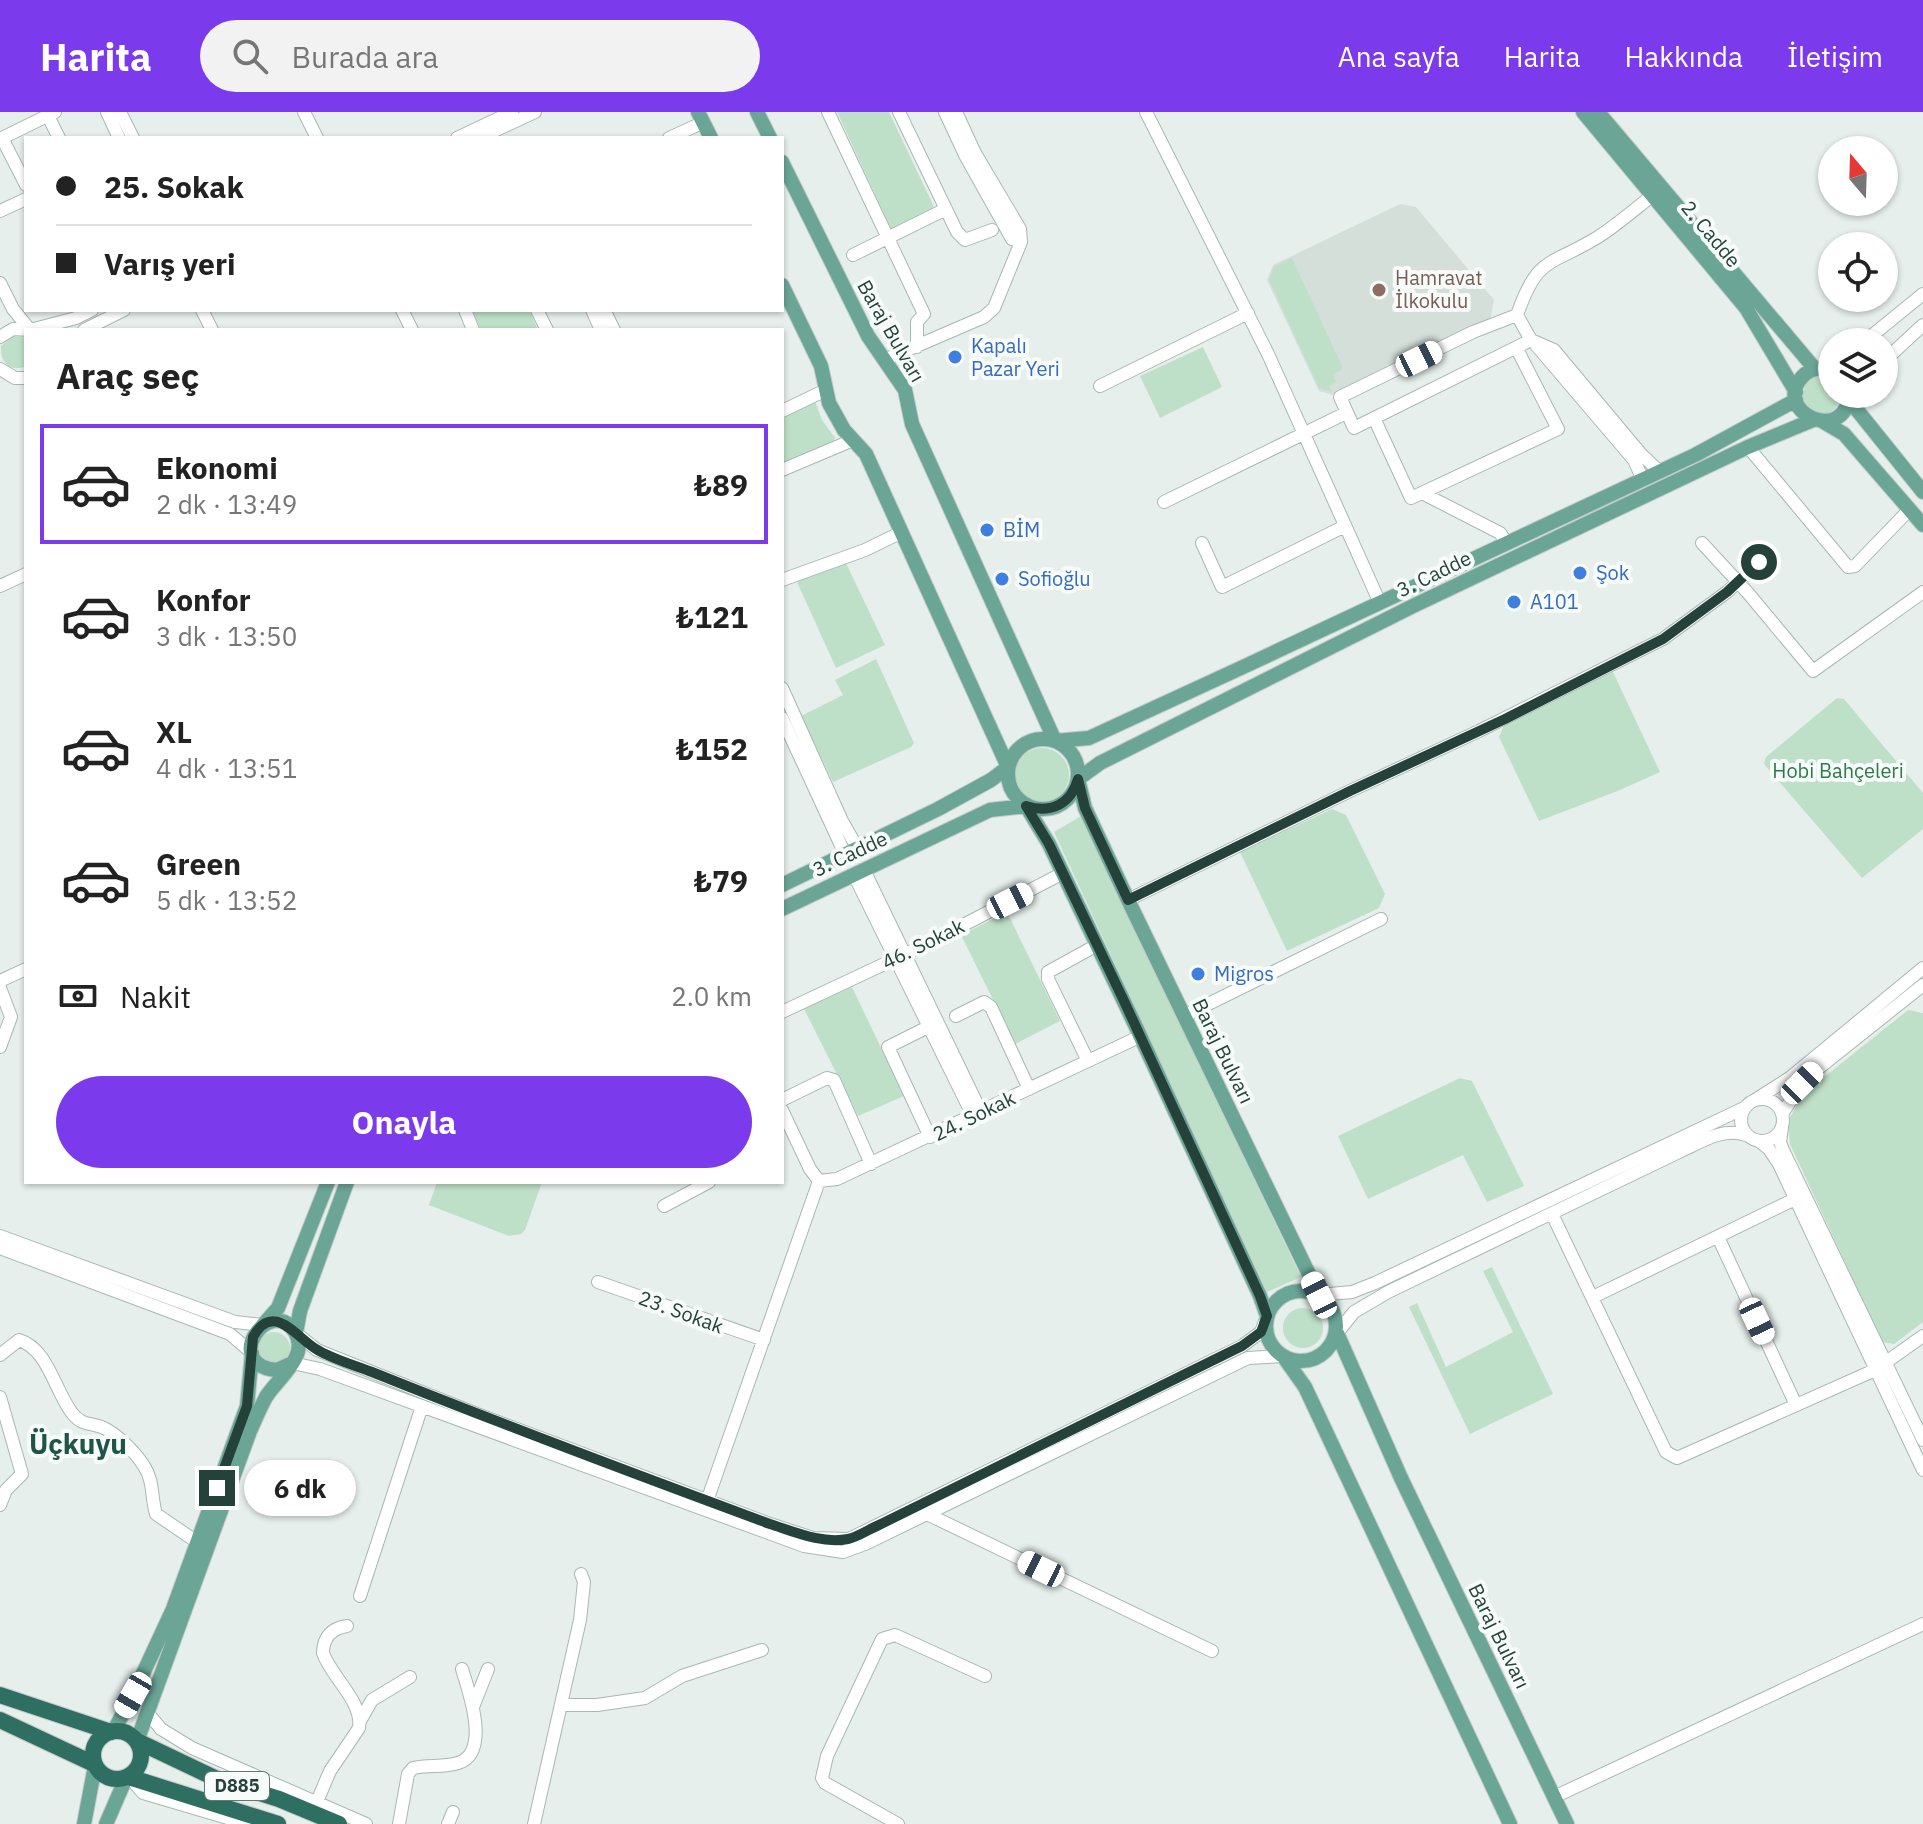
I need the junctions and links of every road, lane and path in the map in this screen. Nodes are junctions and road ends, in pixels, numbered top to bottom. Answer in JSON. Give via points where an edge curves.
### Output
{"nodes":[{"id":1,"x":107,"y":112,"type":"edge"},
{"id":2,"x":120,"y":112,"type":"edge"},
{"id":3,"x":304,"y":112,"type":"edge"},
{"id":4,"x":535,"y":112,"type":"edge"},
{"id":5,"x":757,"y":112,"type":"edge"},
{"id":6,"x":828,"y":112,"type":"edge"},
{"id":7,"x":899,"y":112,"type":"edge"},
{"id":8,"x":945,"y":112,"type":"edge"},
{"id":9,"x":956,"y":112,"type":"edge"},
{"id":10,"x":1146,"y":112,"type":"edge"},
{"id":11,"x":1583,"y":112,"type":"edge"},
{"id":12,"x":1598,"y":112,"type":"edge"},
{"id":13,"x":507,"y":113,"type":"edge"},
{"id":14,"x":52,"y":114,"type":"edge"},
{"id":15,"x":701,"y":117,"type":"edge"},
{"id":16,"x":58,"y":136,"type":"edge"},
{"id":17,"x":118,"y":136,"type":"edge"},
{"id":18,"x":132,"y":136,"type":"edge"},
{"id":19,"x":316,"y":136,"type":"edge"},
{"id":20,"x":461,"y":136,"type":"edge"},
{"id":21,"x":483,"y":136,"type":"edge"},
{"id":22,"x":672,"y":136,"type":"edge"},
{"id":23,"x":710,"y":136,"type":"edge"},
{"id":24,"x":769,"y":136,"type":"edge"},
{"id":25,"x":1,"y":139,"type":"edge"},
{"id":26,"x":784,"y":166,"type":"edge"},
{"id":27,"x":24,"y":181,"type":"edge"},
{"id":28,"x":1653,"y":195,"type":"junction"},
{"id":29,"x":24,"y":200,"type":"edge"},
{"id":30,"x":946,"y":209,"type":"junction"},
{"id":31,"x":0,"y":211,"type":"edge"},
{"id":32,"x":992,"y":230,"type":"dead end"},
{"id":33,"x":887,"y":240,"type":"junction"},
{"id":34,"x":1021,"y":242,"type":"junction"},
{"id":35,"x":853,"y":255,"type":"dead end"},
{"id":36,"x":0,"y":283,"type":"edge"},
{"id":37,"x":784,"y":289,"type":"edge"},
{"id":38,"x":1923,"y":294,"type":"edge"},
{"id":39,"x":88,"y":312,"type":"edge"},
{"id":40,"x":120,"y":312,"type":"edge"},
{"id":41,"x":1248,"y":313,"type":"junction"},
{"id":42,"x":1517,"y":315,"type":"junction"},
{"id":43,"x":1923,"y":325,"type":"edge"},
{"id":44,"x":28,"y":328,"type":"edge"},
{"id":45,"x":38,"y":328,"type":"edge"},
{"id":46,"x":88,"y":328,"type":"edge"},
{"id":47,"x":1881,"y":328,"type":"edge"},
{"id":48,"x":24,"y":330,"type":"edge"},
{"id":49,"x":0,"y":337,"type":"edge"},
{"id":50,"x":1531,"y":340,"type":"junction"},
{"id":51,"x":917,"y":347,"type":"junction"},
{"id":52,"x":1898,"y":348,"type":"edge"},
{"id":53,"x":1519,"y":353,"type":"dead end"},
{"id":54,"x":884,"y":360,"type":"junction"},
{"id":55,"x":1815,"y":369,"type":"joint"},
{"id":56,"x":1100,"y":386,"type":"dead end"},
{"id":57,"x":826,"y":390,"type":"junction"},
{"id":58,"x":1796,"y":396,"type":"junction"},
{"id":59,"x":1843,"y":408,"type":"edge"},
{"id":60,"x":1858,"y":408,"type":"edge"},
{"id":61,"x":784,"y":410,"type":"edge"},
{"id":62,"x":1346,"y":413,"type":"junction"},
{"id":63,"x":1374,"y":418,"type":"junction"},
{"id":64,"x":1818,"y":420,"type":"junction"},
{"id":65,"x":1302,"y":434,"type":"junction"},
{"id":66,"x":853,"y":440,"type":"junction"},
{"id":67,"x":1748,"y":447,"type":"junction"},
{"id":68,"x":784,"y":469,"type":"edge"},
{"id":69,"x":1660,"y":472,"type":"junction"},
{"id":70,"x":1643,"y":480,"type":"junction"},
{"id":71,"x":1923,"y":492,"type":"edge"},
{"id":72,"x":1422,"y":493,"type":"junction"},
{"id":73,"x":1164,"y":502,"type":"dead end"},
{"id":74,"x":1909,"y":510,"type":"junction"},
{"id":75,"x":1923,"y":525,"type":"edge"},
{"id":76,"x":1345,"y":526,"type":"junction"},
{"id":77,"x":902,"y":532,"type":"junction"},
{"id":78,"x":1202,"y":543,"type":"dead end"},
{"id":79,"x":1507,"y":543,"type":"junction"},
{"id":80,"x":1702,"y":543,"type":"dead end"},
{"id":81,"x":1759,"y":562,"type":"dead end"},
{"id":82,"x":24,"y":575,"type":"edge"},
{"id":83,"x":784,"y":579,"type":"edge"},
{"id":84,"x":1738,"y":582,"type":"junction"},
{"id":85,"x":0,"y":586,"type":"edge"},
{"id":86,"x":1923,"y":592,"type":"edge"},
{"id":87,"x":1380,"y":603,"type":"junction"},
{"id":88,"x":784,"y":692,"type":"edge"},
{"id":89,"x":784,"y":722,"type":"edge"},
{"id":90,"x":1055,"y":741,"type":"junction"},
{"id":91,"x":1008,"y":767,"type":"junction"},
{"id":92,"x":1078,"y":779,"type":"junction"},
{"id":93,"x":1026,"y":806,"type":"junction"},
{"id":94,"x":852,"y":851,"type":"junction"},
{"id":95,"x":859,"y":872,"type":"junction"},
{"id":96,"x":1063,"y":873,"type":"junction"},
{"id":97,"x":784,"y":884,"type":"edge"},
{"id":98,"x":1128,"y":900,"type":"junction"},
{"id":99,"x":784,"y":908,"type":"edge"},
{"id":100,"x":1381,"y":919,"type":"dead end"},
{"id":101,"x":1097,"y":945,"type":"junction"},
{"id":102,"x":899,"y":955,"type":"junction"},
{"id":103,"x":1923,"y":968,"type":"edge"},
{"id":104,"x":24,"y":970,"type":"edge"},
{"id":105,"x":0,"y":981,"type":"edge"},
{"id":106,"x":1923,"y":985,"type":"edge"},
{"id":107,"x":0,"y":988,"type":"edge"},
{"id":108,"x":784,"y":1011,"type":"edge"},
{"id":109,"x":956,"y":1016,"type":"dead end"},
{"id":110,"x":1184,"y":1016,"type":"junction"},
{"id":111,"x":922,"y":1030,"type":"dead end"},
{"id":112,"x":1141,"y":1036,"type":"junction"},
{"id":113,"x":0,"y":1047,"type":"edge"},
{"id":114,"x":1088,"y":1061,"type":"junction"},
{"id":115,"x":1029,"y":1089,"type":"junction"},
{"id":116,"x":784,"y":1099,"type":"edge"},
{"id":117,"x":1755,"y":1100,"type":"junction"},
{"id":118,"x":1744,"y":1108,"type":"junction"},
{"id":119,"x":784,"y":1114,"type":"edge"},
{"id":120,"x":977,"y":1114,"type":"junction"},
{"id":121,"x":1782,"y":1121,"type":"junction"},
{"id":122,"x":1746,"y":1135,"type":"junction"},
{"id":123,"x":930,"y":1137,"type":"junction"},
{"id":124,"x":796,"y":1140,"type":"junction"},
{"id":125,"x":1759,"y":1141,"type":"junction"},
{"id":126,"x":784,"y":1146,"type":"edge"},
{"id":127,"x":871,"y":1164,"type":"junction"},
{"id":128,"x":819,"y":1181,"type":"junction"},
{"id":129,"x":327,"y":1184,"type":"edge"},
{"id":130,"x":346,"y":1184,"type":"edge"},
{"id":131,"x":705,"y":1184,"type":"edge"},
{"id":132,"x":1795,"y":1199,"type":"junction"},
{"id":133,"x":664,"y":1206,"type":"dead end"},
{"id":134,"x":1552,"y":1214,"type":"junction"},
{"id":135,"x":0,"y":1236,"type":"edge"},
{"id":136,"x":1718,"y":1237,"type":"junction"},
{"id":137,"x":0,"y":1248,"type":"edge"},
{"id":138,"x":598,"y":1282,"type":"dead end"},
{"id":139,"x":1319,"y":1295,"type":"junction"},
{"id":140,"x":1593,"y":1297,"type":"junction"},
{"id":141,"x":1267,"y":1316,"type":"junction"},
{"id":142,"x":263,"y":1325,"type":"junction"},
{"id":143,"x":296,"y":1333,"type":"junction"},
{"id":144,"x":1337,"y":1333,"type":"junction"},
{"id":145,"x":1923,"y":1336,"type":"edge"},
{"id":146,"x":764,"y":1340,"type":"junction"},
{"id":147,"x":252,"y":1353,"type":"junction"},
{"id":148,"x":0,"y":1355,"type":"edge"},
{"id":149,"x":1283,"y":1356,"type":"junction"},
{"id":150,"x":292,"y":1363,"type":"junction"},
{"id":151,"x":1887,"y":1363,"type":"junction"},
{"id":152,"x":1875,"y":1370,"type":"junction"},
{"id":153,"x":0,"y":1397,"type":"edge"},
{"id":154,"x":1796,"y":1405,"type":"junction"},
{"id":155,"x":422,"y":1406,"type":"junction"},
{"id":156,"x":1923,"y":1440,"type":"edge"},
{"id":157,"x":1923,"y":1470,"type":"edge"},
{"id":158,"x":707,"y":1501,"type":"junction"},
{"id":159,"x":0,"y":1505,"type":"edge"},
{"id":160,"x":927,"y":1514,"type":"junction"},
{"id":161,"x":197,"y":1542,"type":"junction"},
{"id":162,"x":581,"y":1574,"type":"dead end"},
{"id":163,"x":360,"y":1596,"type":"dead end"},
{"id":164,"x":1923,"y":1624,"type":"edge"},
{"id":165,"x":347,"y":1626,"type":"dead end"},
{"id":166,"x":762,"y":1650,"type":"dead end"},
{"id":167,"x":1212,"y":1651,"type":"dead end"},
{"id":168,"x":462,"y":1669,"type":"dead end"},
{"id":169,"x":488,"y":1669,"type":"dead end"},
{"id":170,"x":985,"y":1676,"type":"dead end"},
{"id":171,"x":410,"y":1677,"type":"dead end"},
{"id":172,"x":364,"y":1685,"type":"dead end"},
{"id":173,"x":0,"y":1695,"type":"edge"},
{"id":174,"x":372,"y":1700,"type":"junction"},
{"id":175,"x":561,"y":1705,"type":"junction"},
{"id":176,"x":473,"y":1707,"type":"junction"},
{"id":177,"x":147,"y":1712,"type":"junction"},
{"id":178,"x":0,"y":1720,"type":"edge"},
{"id":179,"x":360,"y":1721,"type":"junction"},
{"id":180,"x":112,"y":1732,"type":"junction"},
{"id":181,"x":137,"y":1741,"type":"junction"},
{"id":182,"x":95,"y":1765,"type":"junction"},
{"id":183,"x":128,"y":1777,"type":"junction"},
{"id":184,"x":1554,"y":1797,"type":"junction"},
{"id":185,"x":316,"y":1804,"type":"junction"},
{"id":186,"x":84,"y":1824,"type":"edge"},
{"id":187,"x":106,"y":1824,"type":"edge"},
{"id":188,"x":248,"y":1824,"type":"edge"},
{"id":189,"x":278,"y":1824,"type":"edge"},
{"id":190,"x":339,"y":1824,"type":"edge"},
{"id":191,"x":366,"y":1824,"type":"edge"},
{"id":192,"x":399,"y":1824,"type":"edge"},
{"id":193,"x":534,"y":1824,"type":"edge"},
{"id":194,"x":898,"y":1824,"type":"edge"},
{"id":195,"x":1510,"y":1824,"type":"edge"},
{"id":196,"x":1567,"y":1824,"type":"edge"}],
"edges":[{"from":1,"to":17,"type":"street"},
{"from":2,"to":18,"type":"street"},
{"from":3,"to":19,"type":"street"},
{"from":4,"to":21,"type":"street"},
{"from":5,"to":24,"type":"main road"},
{"from":6,"to":33,"type":"street"},
{"from":7,"to":30,"type":"street"},
{"from":8,"to":34,"type":"street","via":[[1012,239]]},
{"from":9,"to":34,"type":"street","via":[[1020,229]]},
{"from":10,"to":41,"type":"street"},
{"from":11,"to":28,"type":"main road","name":"2. Cadde"},
{"from":12,"to":55,"type":"main road","name":"2. Cadde"},
{"from":13,"to":20,"type":"street"},
{"from":14,"to":16,"type":"street"},
{"from":14,"to":25,"type":"street"},
{"from":15,"to":22,"type":"street"},
{"from":15,"to":23,"type":"main road"},
{"from":25,"to":27,"type":"street"},
{"from":26,"to":54,"type":"main road","name":"Baraj Bulvarı"},
{"from":28,"to":42,"type":"street","via":[[1603,234],[1541,268],[1526,288]]},
{"from":28,"to":58,"type":"main road","name":"2. Cadde","via":[[1746,308]]},
{"from":29,"to":31,"type":"street"},
{"from":30,"to":32,"type":"street","via":[[965,240]]},
{"from":30,"to":33,"type":"street"},
{"from":33,"to":35,"type":"street"},
{"from":33,"to":51,"type":"street","via":[[924,314],[917,322]]},
{"from":34,"to":51,"type":"street","via":[[994,308]]},
{"from":36,"to":44,"type":"street"},
{"from":37,"to":57,"type":"main road","via":[[821,366]]},
{"from":38,"to":47,"type":"street"},
{"from":39,"to":45,"type":"street"},
{"from":40,"to":46,"type":"street"},
{"from":41,"to":56,"type":"street"},
{"from":41,"to":65,"type":"street"},
{"from":42,"to":50,"type":"street"},
{"from":42,"to":62,"type":"street","via":[[1340,397]]},
{"from":43,"to":52,"type":"street"},
{"from":48,"to":49,"type":"street"},
{"from":50,"to":63,"type":"street"},
{"from":50,"to":69,"type":"street","via":[[1554,350]]},
{"from":50,"to":70,"type":"street","via":[[1634,460]]},
{"from":51,"to":54,"type":"street"},
{"from":53,"to":72,"type":"street","via":[[1558,429]]},
{"from":54,"to":90,"type":"main road","name":"Baraj Bulvarı","via":[[905,390],[912,424]]},
{"from":55,"to":58,"type":"main road","via":[[1802,377]]},
{"from":57,"to":61,"type":"street"},
{"from":57,"to":66,"type":"main road"},
{"from":58,"to":64,"type":"main road","name":"2. Cadde","via":[[1800,408]]},
{"from":58,"to":69,"type":"main road","name":"3. Cadde"},
{"from":59,"to":64,"type":"main road","name":"3. Cadde","via":[[1839,415]]},
{"from":60,"to":71,"type":"main road"},
{"from":62,"to":63,"type":"street","via":[[1354,428]]},
{"from":62,"to":65,"type":"street"},
{"from":63,"to":72,"type":"street","via":[[1411,498]]},
{"from":64,"to":67,"type":"main road","name":"3. Cadde"},
{"from":64,"to":74,"type":"main road","via":[[1844,434]]},
{"from":65,"to":73,"type":"street"},
{"from":65,"to":76,"type":"street"},
{"from":66,"to":68,"type":"street"},
{"from":66,"to":77,"type":"main road","via":[[866,454]]},
{"from":67,"to":74,"type":"street","via":[[1848,567],[1855,566]]},
{"from":67,"to":92,"type":"main road","name":"3. Cadde","via":[[1413,606],[1100,763]]},
{"from":69,"to":70,"type":"main road","name":"3. Cadde"},
{"from":70,"to":79,"type":"main road","name":"3. Cadde"},
{"from":72,"to":79,"type":"street","via":[[1500,533]]},
{"from":74,"to":75,"type":"main road"},
{"from":76,"to":78,"type":"street","via":[[1222,587]]},
{"from":76,"to":87,"type":"street"},
{"from":77,"to":83,"type":"street"},
{"from":77,"to":91,"type":"main road"},
{"from":79,"to":87,"type":"main road","name":"3. Cadde"},
{"from":80,"to":84,"type":"street"},
{"from":81,"to":84,"type":"street"},
{"from":82,"to":85,"type":"street"},
{"from":84,"to":86,"type":"street","via":[[1813,671]]},
{"from":84,"to":98,"type":"street","via":[[1663,639],[1611,667]]},
{"from":87,"to":90,"type":"main road","name":"3. Cadde","via":[[1089,738]]},
{"from":88,"to":94,"type":"street"},
{"from":89,"to":94,"type":"street"},
{"from":90,"to":91,"type":"main road","via":[[1043,739],[1021,747]]},
{"from":90,"to":92,"type":"main road","via":[[1073,756]]},
{"from":91,"to":93,"type":"main road","via":[[1011,789]]},
{"from":91,"to":94,"type":"main road","name":"3. Cadde"},
{"from":92,"to":93,"type":"main road","via":[[1059,806]]},
{"from":92,"to":98,"type":"main road","name":"Baraj Bulvarı","via":[[1085,808]]},
{"from":93,"to":95,"type":"main road","name":"3. Cadde","via":[[990,810]]},
{"from":93,"to":96,"type":"main road"},
{"from":94,"to":97,"type":"main road","name":"3. Cadde"},
{"from":95,"to":99,"type":"main road","name":"3. Cadde"},
{"from":95,"to":102,"type":"street"},
{"from":96,"to":101,"type":"main road"},
{"from":96,"to":102,"type":"street","name":"46. Sokak"},
{"from":98,"to":110,"type":"main road","name":"Baraj Bulvarı"},
{"from":100,"to":110,"type":"street"},
{"from":101,"to":112,"type":"main road"},
{"from":101,"to":114,"type":"street","via":[[1048,972]]},
{"from":102,"to":108,"type":"street","name":"46. Sokak"},
{"from":102,"to":120,"type":"street"},
{"from":103,"to":117,"type":"street","via":[[1791,1077]]},
{"from":104,"to":105,"type":"street"},
{"from":106,"to":121,"type":"street","via":[[1802,1083]]},
{"from":107,"to":113,"type":"street","via":[[11,1017]]},
{"from":109,"to":115,"type":"street","via":[[984,1002],[991,1007]]},
{"from":110,"to":139,"type":"main road","name":"Baraj Bulvarı"},
{"from":111,"to":123,"type":"street","via":[[888,1047]]},
{"from":112,"to":114,"type":"street","name":"24. Sokak"},
{"from":112,"to":141,"type":"main road"},
{"from":114,"to":115,"type":"street","name":"24. Sokak"},
{"from":115,"to":120,"type":"street","name":"24. Sokak"},
{"from":116,"to":127,"type":"street","via":[[827,1078],[834,1080]]},
{"from":117,"to":118,"type":"street"},
{"from":117,"to":121,"type":"street","via":[[1775,1103]]},
{"from":118,"to":122,"type":"street","via":[[1740,1122]]},
{"from":118,"to":139,"type":"street","via":[[1375,1283]]},
{"from":119,"to":124,"type":"street"},
{"from":120,"to":123,"type":"street","name":"24. Sokak"},
{"from":121,"to":125,"type":"street","via":[[1773,1138]]},
{"from":121,"to":151,"type":"street","via":[[1783,1150]]},
{"from":122,"to":125,"type":"street"},
{"from":122,"to":134,"type":"street","via":[[1721,1134]]},
{"from":123,"to":127,"type":"street","name":"24. Sokak"},
{"from":124,"to":126,"type":"street"},
{"from":124,"to":128,"type":"street"},
{"from":125,"to":132,"type":"street","via":[[1779,1164]]},
{"from":127,"to":128,"type":"street","name":"24. Sokak"},
{"from":128,"to":146,"type":"street"},
{"from":129,"to":142,"type":"main road","via":[[278,1308]]},
{"from":130,"to":143,"type":"main road"},
{"from":131,"to":133,"type":"street"},
{"from":132,"to":136,"type":"street"},
{"from":132,"to":152,"type":"street"},
{"from":134,"to":140,"type":"street"},
{"from":134,"to":144,"type":"street","via":[[1367,1303]]},
{"from":135,"to":142,"type":"street","via":[[235,1322]]},
{"from":136,"to":140,"type":"street"},
{"from":136,"to":154,"type":"street"},
{"from":137,"to":147,"type":"street","via":[[230,1334]]},
{"from":138,"to":146,"type":"street","name":"23. Sokak"},
{"from":139,"to":141,"type":"main road","via":[[1288,1293]]},
{"from":139,"to":144,"type":"main road","via":[[1334,1311]]},
{"from":140,"to":154,"type":"street","via":[[1671,1457]]},
{"from":141,"to":149,"type":"main road","via":[[1268,1339]]},
{"from":141,"to":158,"type":"street","via":[[1261,1332],[1242,1346],[849,1539],[813,1538]]},
{"from":142,"to":143,"type":"main road","via":[[277,1322]]},
{"from":142,"to":147,"type":"main road","via":[[253,1337]]},
{"from":143,"to":150,"type":"main road","via":[[299,1348]]},
{"from":143,"to":158,"type":"street","via":[[317,1350]]},
{"from":144,"to":149,"type":"main road","via":[[1316,1358]]},
{"from":144,"to":184,"type":"main road","name":"Baraj Bulvarı"},
{"from":145,"to":151,"type":"street"},
{"from":146,"to":158,"type":"street"},
{"from":147,"to":150,"type":"main road","via":[[269,1369]]},
{"from":147,"to":161,"type":"main road","via":[[247,1406]]},
{"from":148,"to":161,"type":"street","via":[[19,1340],[30,1343],[74,1416],[85,1425],[104,1428],[144,1465],[156,1514]]},
{"from":149,"to":160,"type":"street","via":[[1248,1358]]},
{"from":149,"to":195,"type":"main road","via":[[1305,1387]]},
{"from":150,"to":155,"type":"street"},
{"from":150,"to":177,"type":"main road","via":[[266,1396],[250,1431]]},
{"from":151,"to":152,"type":"street"},
{"from":151,"to":156,"type":"street"},
{"from":152,"to":154,"type":"street"},
{"from":152,"to":157,"type":"street"},
{"from":153,"to":159,"type":"street","via":[[22,1474]]},
{"from":155,"to":160,"type":"street","via":[[804,1546],[843,1552]]},
{"from":155,"to":163,"type":"street"},
{"from":160,"to":167,"type":"street"},
{"from":161,"to":180,"type":"main road","via":[[173,1609]]},
{"from":162,"to":175,"type":"street","via":[[580,1620]]},
{"from":164,"to":184,"type":"street"},
{"from":165,"to":179,"type":"street","via":[[328,1634],[323,1653]]},
{"from":166,"to":175,"type":"street","via":[[682,1676],[645,1698]]},
{"from":168,"to":176,"type":"street"},
{"from":169,"to":176,"type":"street"},
{"from":170,"to":194,"type":"street","via":[[895,1635],[882,1639],[827,1756],[822,1778]]},
{"from":171,"to":174,"type":"street"},
{"from":172,"to":174,"type":"street"},
{"from":173,"to":180,"type":"highway"},
{"from":174,"to":179,"type":"street"},
{"from":175,"to":193,"type":"street"},
{"from":176,"to":192,"type":"street","via":[[475,1735],[469,1756],[461,1762],[413,1768]]},
{"from":177,"to":181,"type":"main road"},
{"from":177,"to":185,"type":"street","via":[[161,1729],[192,1748]]},
{"from":178,"to":182,"type":"highway"},
{"from":179,"to":185,"type":"street"},
{"from":180,"to":181,"type":"highway"},
{"from":180,"to":182,"type":"highway","via":[[94,1748]]},
{"from":181,"to":183,"type":"highway","via":[[140,1765]]},
{"from":181,"to":190,"type":"highway","number":"D885","via":[[221,1781]]},
{"from":182,"to":183,"type":"highway","via":[[105,1777]]},
{"from":182,"to":186,"type":"main road"},
{"from":183,"to":187,"type":"main road"},
{"from":183,"to":188,"type":"street","via":[[143,1793]]},
{"from":183,"to":189,"type":"highway","number":"D885"},
{"from":184,"to":196,"type":"main road","name":"Baraj Bulvarı"},
{"from":185,"to":191,"type":"street"}]}
